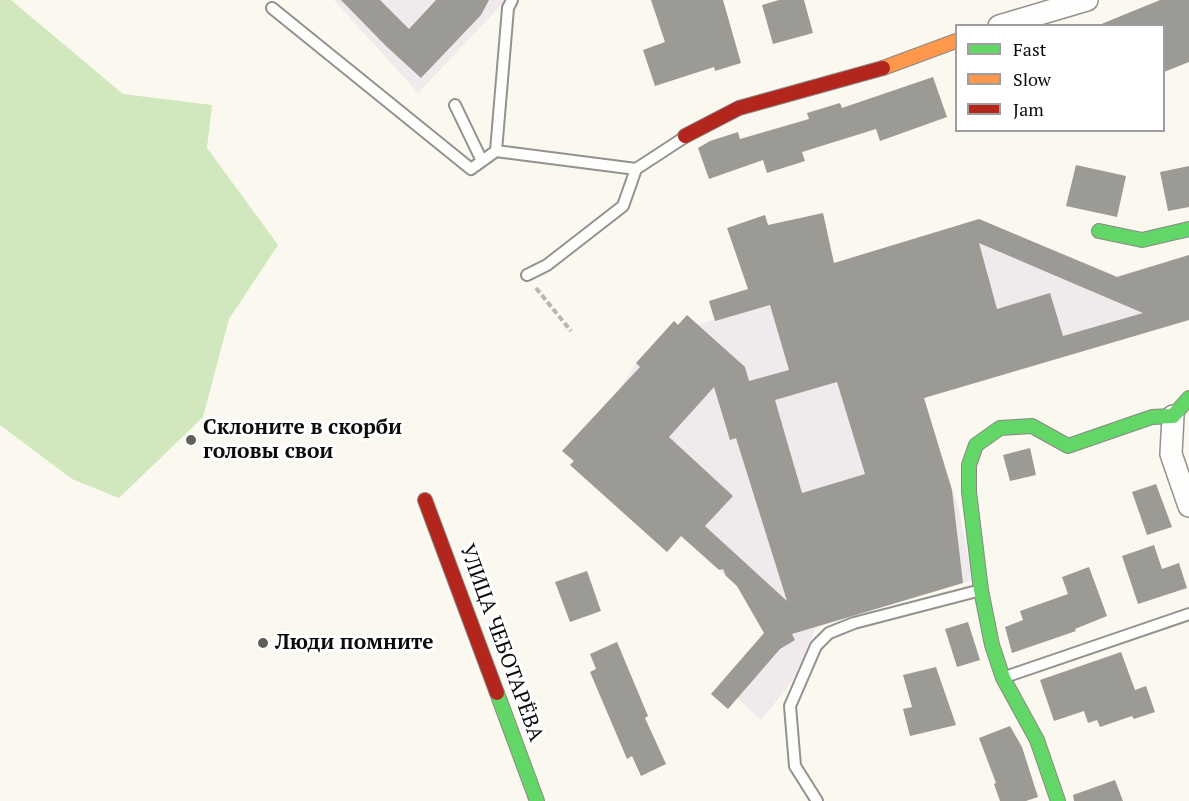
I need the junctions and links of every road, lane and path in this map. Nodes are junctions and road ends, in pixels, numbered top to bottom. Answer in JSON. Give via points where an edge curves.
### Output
{"nodes":[{"id":1,"x":512,"y":0,"type":"edge"},
{"id":2,"x":1087,"y":0,"type":"edge"},
{"id":3,"x":272,"y":8,"type":"dead end"},
{"id":4,"x":1006,"y":24,"type":"edge"},
{"id":5,"x":955,"y":42,"type":"edge"},
{"id":6,"x":455,"y":105,"type":"dead end"},
{"id":7,"x":686,"y":136,"type":"joint"},
{"id":8,"x":496,"y":151,"type":"junction"},
{"id":9,"x":482,"y":161,"type":"junction"},
{"id":10,"x":636,"y":170,"type":"junction"},
{"id":11,"x":1189,"y":229,"type":"edge"},
{"id":12,"x":1099,"y":231,"type":"dead end"},
{"id":13,"x":527,"y":275,"type":"joint"},
{"id":14,"x":572,"y":331,"type":"dead end"},
{"id":15,"x":1189,"y":398,"type":"edge"},
{"id":16,"x":1173,"y":416,"type":"junction"},
{"id":17,"x":425,"y":500,"type":"dead end"},
{"id":18,"x":1189,"y":506,"type":"edge"},
{"id":19,"x":981,"y":590,"type":"junction"},
{"id":20,"x":1189,"y":614,"type":"edge"},
{"id":21,"x":1004,"y":678,"type":"junction"},
{"id":22,"x":537,"y":801,"type":"edge"},
{"id":23,"x":817,"y":801,"type":"edge"},
{"id":24,"x":1058,"y":801,"type":"edge"}],
"edges":[{"from":1,"to":8,"type":"lane","via":[[508,8]]},
{"from":2,"to":4,"type":"street"},
{"from":3,"to":9,"type":"lane","via":[[471,169]]},
{"from":5,"to":7,"type":"street","via":[[870,73],[739,108]]},
{"from":6,"to":9,"type":"lane"},
{"from":7,"to":10,"type":"lane"},
{"from":8,"to":9,"type":"lane"},
{"from":8,"to":10,"type":"lane"},
{"from":10,"to":13,"type":"lane","via":[[623,206],[547,265]]},
{"from":11,"to":12,"type":"street","via":[[1142,240]]},
{"from":13,"to":14,"type":"path"},
{"from":15,"to":16,"type":"street"},
{"from":16,"to":18,"type":"street","via":[[1171,454]]},
{"from":16,"to":19,"type":"street","via":[[1152,417],[1068,446],[1032,426],[1000,428],[976,445],[969,465],[969,492]]},
{"from":17,"to":22,"type":"street","name":"УЛИЦА ЧЕБОТАРЁВА"},
{"from":19,"to":21,"type":"street","via":[[992,645]]},
{"from":19,"to":23,"type":"lane","via":[[854,623],[829,633],[816,646],[790,706],[795,766]]},
{"from":20,"to":21,"type":"lane"},
{"from":21,"to":24,"type":"street","via":[[1037,740]]}]}
